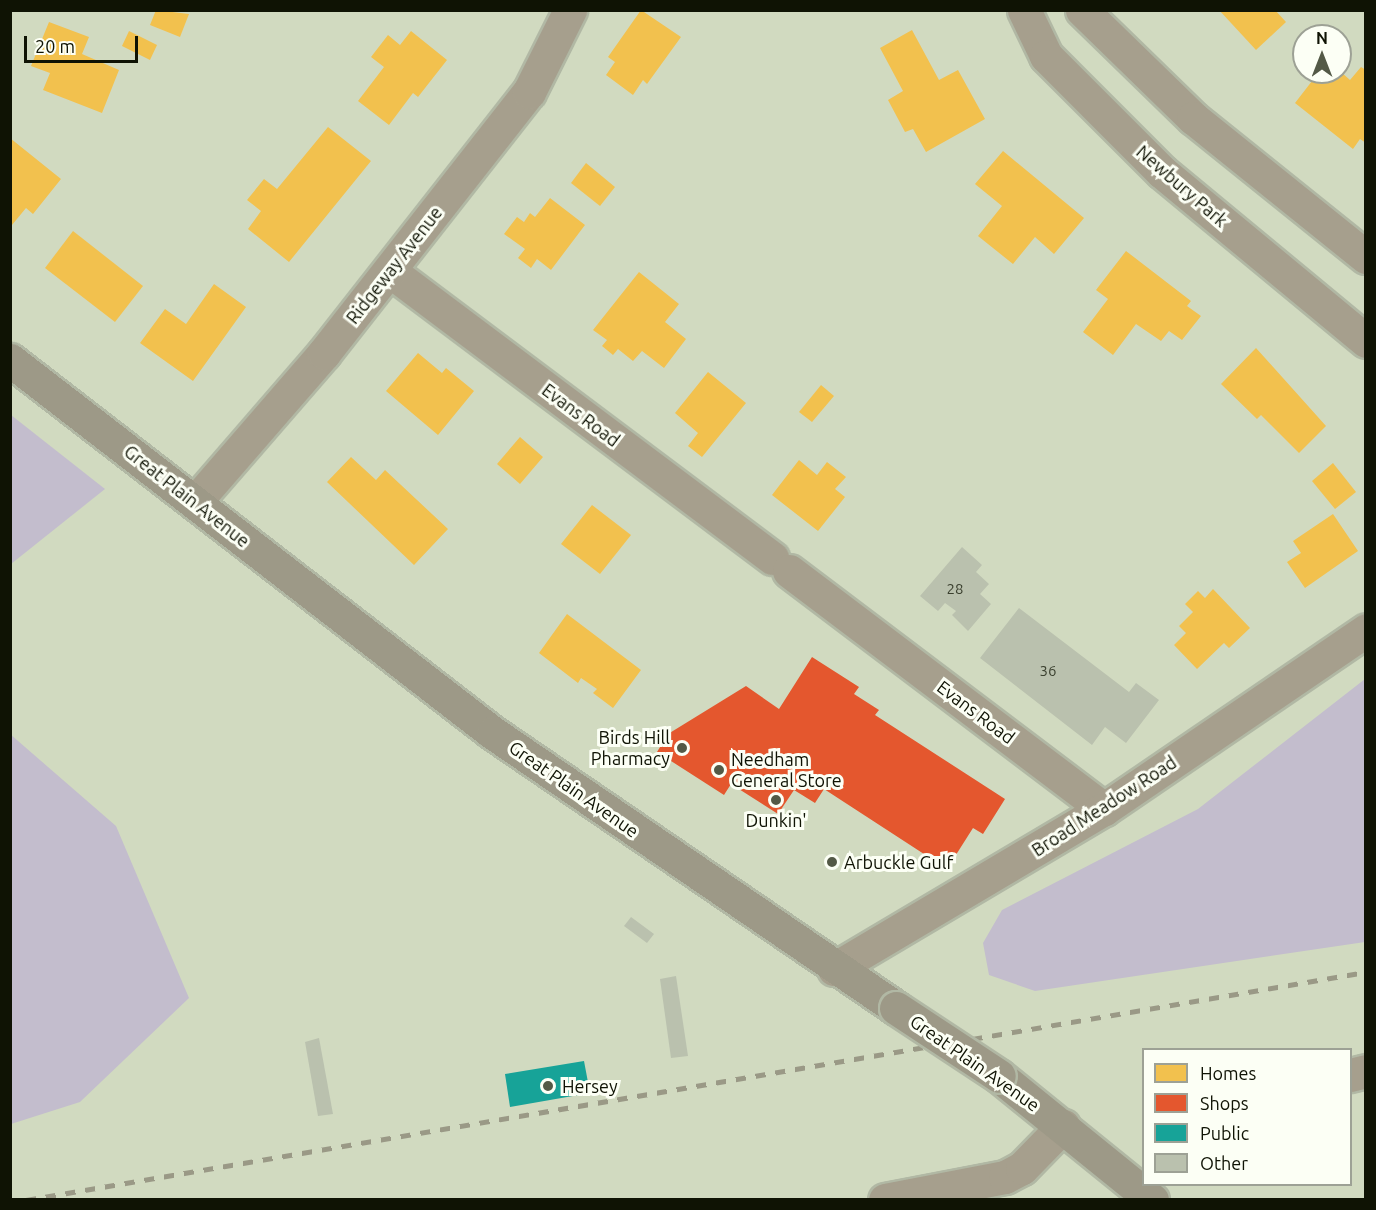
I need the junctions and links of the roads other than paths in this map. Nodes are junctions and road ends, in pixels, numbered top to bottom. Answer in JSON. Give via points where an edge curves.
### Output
{"nodes":[{"id":1,"x":570,"y":10,"type":"edge"},
{"id":2,"x":1024,"y":10,"type":"edge"},
{"id":3,"x":1082,"y":10,"type":"edge"},
{"id":4,"x":1365,"y":256,"type":"edge"},
{"id":5,"x":390,"y":271,"type":"junction"},
{"id":6,"x":1365,"y":341,"type":"edge"},
{"id":7,"x":10,"y":360,"type":"edge"},
{"id":8,"x":195,"y":502,"type":"junction"},
{"id":9,"x":1365,"y":630,"type":"edge"},
{"id":10,"x":1104,"y":809,"type":"junction"},
{"id":11,"x":834,"y":969,"type":"junction"},
{"id":12,"x":1063,"y":1126,"type":"junction"},
{"id":13,"x":1163,"y":1186,"type":"edge"},
{"id":14,"x":885,"y":1200,"type":"edge"},
{"id":15,"x":1153,"y":1200,"type":"edge"}],
"edges":[{"from":1,"to":5,"type":"street","name":"Ridgeway Avenue","via":[[529,92]]},
{"from":2,"to":6,"type":"street","name":"Newbury Park","via":[[1046,56],[1162,172]]},
{"from":3,"to":4,"type":"street","via":[[1193,118]]},
{"from":5,"to":8,"type":"street","name":"Ridgeway Avenue"},
{"from":5,"to":10,"type":"street","name":"Evans Road"},
{"from":7,"to":8,"type":"main road","name":"Great Plain Avenue"},
{"from":8,"to":11,"type":"main road","name":"Great Plain Avenue","via":[[493,733]]},
{"from":9,"to":10,"type":"street","name":"Broad Meadow Road"},
{"from":10,"to":11,"type":"street","name":"Broad Meadow Road"},
{"from":11,"to":12,"type":"main road","name":"Great Plain Avenue","bridge":true,"via":[[999,1076]]},
{"from":12,"to":14,"type":"street","via":[[1022,1168],[1005,1177]]},
{"from":12,"to":15,"type":"main road","name":"Great Plain Avenue"},
{"from":13,"to":15,"type":"street"}]}
